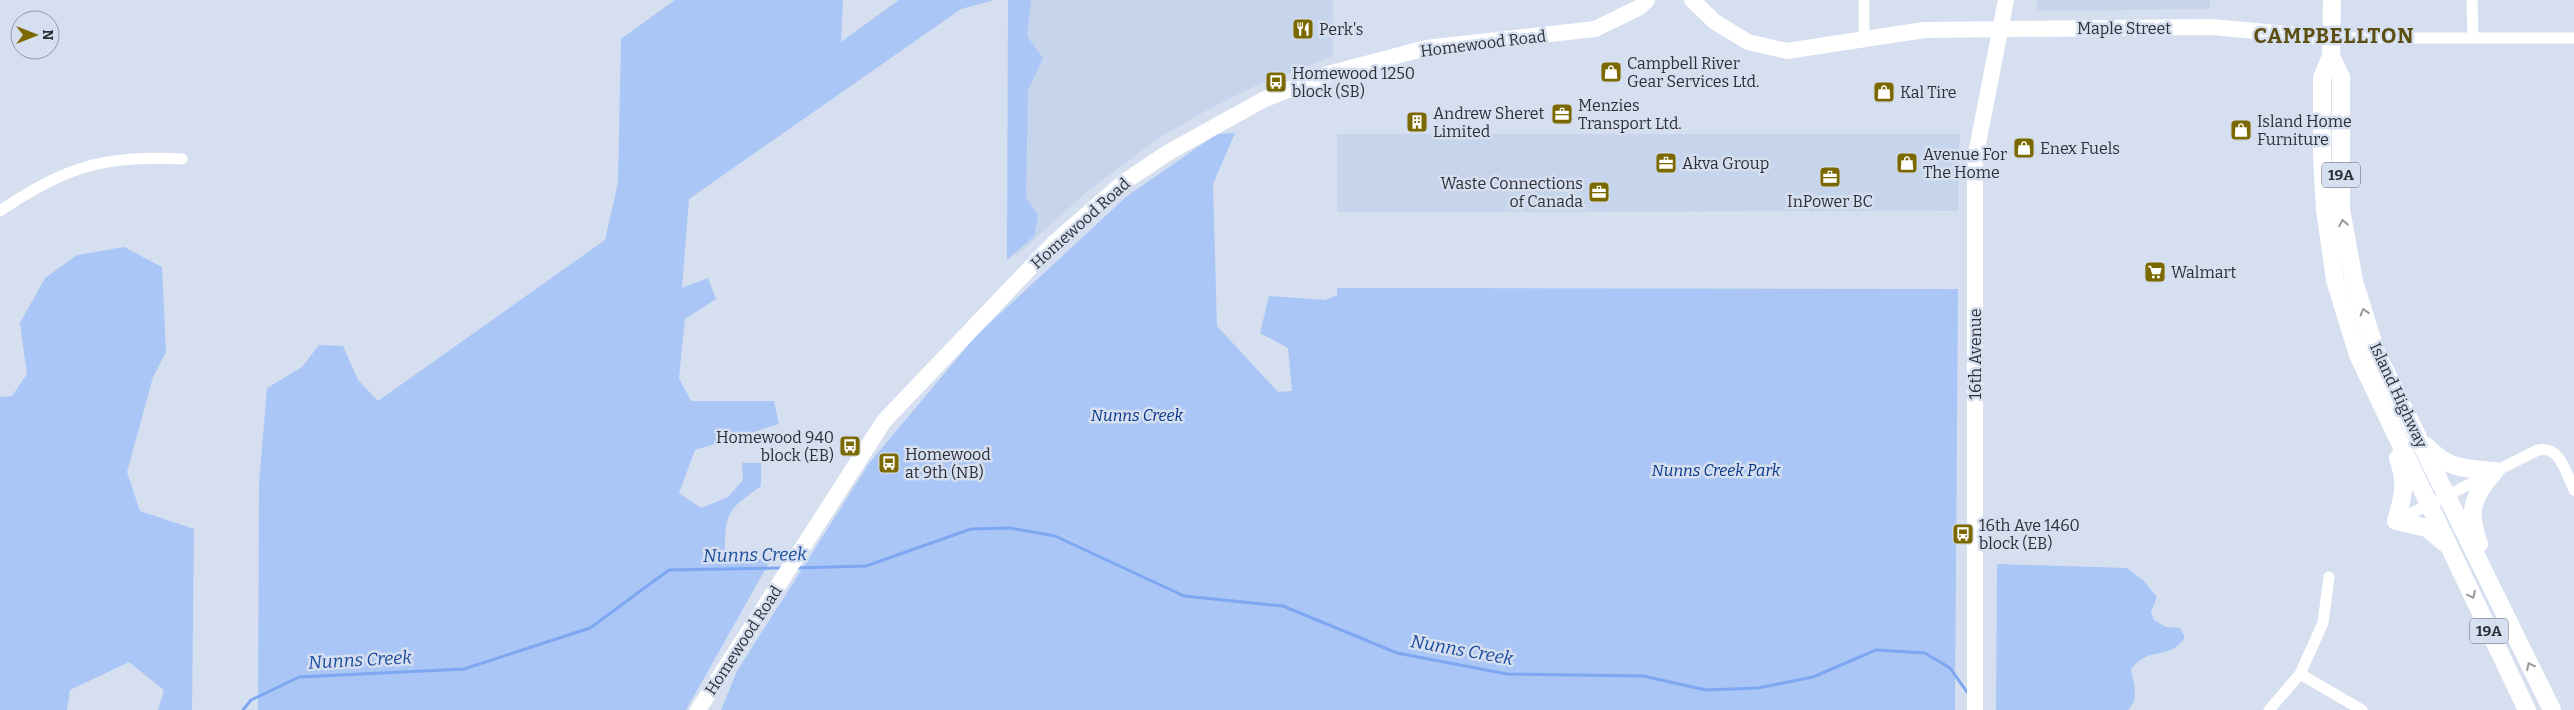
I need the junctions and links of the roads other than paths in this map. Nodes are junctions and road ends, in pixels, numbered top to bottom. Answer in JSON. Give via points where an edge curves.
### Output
{"nodes":[{"id":1,"x":1647,"y":0,"type":"edge"},
{"id":2,"x":1692,"y":0,"type":"edge"},
{"id":3,"x":1864,"y":0,"type":"edge"},
{"id":4,"x":2006,"y":0,"type":"edge"},
{"id":5,"x":2332,"y":0,"type":"edge"},
{"id":6,"x":2472,"y":0,"type":"edge"},
{"id":7,"x":2000,"y":29,"type":"junction"},
{"id":8,"x":2332,"y":38,"type":"junction"},
{"id":9,"x":2473,"y":38,"type":"junction"},
{"id":10,"x":2574,"y":38,"type":"edge"},
{"id":11,"x":1864,"y":40,"type":"junction"},
{"id":12,"x":2331,"y":56,"type":"junction"},
{"id":13,"x":182,"y":159,"type":"dead end"},
{"id":14,"x":0,"y":212,"type":"edge"},
{"id":15,"x":2358,"y":355,"type":"junction"},
{"id":16,"x":2418,"y":437,"type":"junction"},
{"id":17,"x":2495,"y":471,"type":"junction"},
{"id":18,"x":2574,"y":490,"type":"edge"},
{"id":19,"x":2446,"y":495,"type":"junction"},
{"id":20,"x":2429,"y":504,"type":"junction"},
{"id":21,"x":2396,"y":521,"type":"junction"},
{"id":22,"x":2452,"y":552,"type":"junction"},
{"id":23,"x":2329,"y":577,"type":"dead end"},
{"id":24,"x":2503,"y":610,"type":"junction"},
{"id":25,"x":2300,"y":674,"type":"junction"},
{"id":26,"x":698,"y":710,"type":"edge"},
{"id":27,"x":1975,"y":710,"type":"edge"},
{"id":28,"x":2269,"y":710,"type":"edge"},
{"id":29,"x":2362,"y":710,"type":"edge"},
{"id":30,"x":2527,"y":710,"type":"edge"},
{"id":31,"x":2552,"y":710,"type":"edge"}],
"edges":[{"from":1,"to":26,"type":"street","name":"Homewood Road","via":[[1640,7],[1595,29],[1426,48],[1328,74],[1263,100],[1169,152],[1124,182],[1054,243],[884,421]]},
{"from":2,"to":11,"type":"street","name":"Maple Street","via":[[1715,22],[1748,42],[1780,50]]},
{"from":3,"to":11,"type":"street"},
{"from":4,"to":7,"type":"street","name":"16th Avenue"},
{"from":5,"to":8,"type":"main road","name":"Island Highway","number":"19A"},
{"from":6,"to":9,"type":"street"},
{"from":7,"to":8,"type":"street","name":"Maple Street","via":[[2212,27]]},
{"from":7,"to":11,"type":"street","name":"Maple Street","via":[[1924,30]]},
{"from":7,"to":27,"type":"street","name":"16th Avenue","via":[[1975,159]]},
{"from":8,"to":9,"type":"street","name":"Maple Street"},
{"from":8,"to":12,"type":"main road","name":"Island Highway","number":"19A"},
{"from":9,"to":10,"type":"street","name":"Maple Street"},
{"from":12,"to":15,"type":"main road","name":"Island Highway","number":"19A","via":[[2322,78],[2325,210],[2335,280]]},
{"from":16,"to":12,"type":"main road","name":"Island Highway","number":"19A","one_way":true,"via":[[2376,352],[2354,281],[2341,209],[2341,77]]},
{"from":13,"to":14,"type":"street","via":[[142,157],[108,161],[68,172],[34,188]]},
{"from":15,"to":20,"type":"main road","name":"Island Highway","number":"19A"},
{"from":15,"to":21,"type":"main road","via":[[2404,478],[2403,498]]},
{"from":16,"to":17,"type":"main road","via":[[2442,461],[2455,467]]},
{"from":16,"to":19,"type":"main road","name":"Island Highway","number":"19A"},
{"from":17,"to":18,"type":"street","via":[[2548,448],[2556,452]]},
{"from":17,"to":19,"type":"street"},
{"from":17,"to":24,"type":"main road","via":[[2475,497],[2472,516]]},
{"from":19,"to":20,"type":"street"},
{"from":19,"to":24,"type":"main road","name":"Island Highway","number":"19A"},
{"from":20,"to":21,"type":"street"},
{"from":20,"to":22,"type":"main road","name":"Island Highway","number":"19A"},
{"from":21,"to":22,"type":"main road","via":[[2428,528]]},
{"from":22,"to":30,"type":"main road","name":"Island Highway","number":"19A","one_way":true},
{"from":23,"to":25,"type":"street","via":[[2323,623]]},
{"from":31,"to":24,"type":"main road","name":"Island Highway","number":"19A","one_way":true},
{"from":25,"to":28,"type":"street"},
{"from":25,"to":29,"type":"street"}]}
